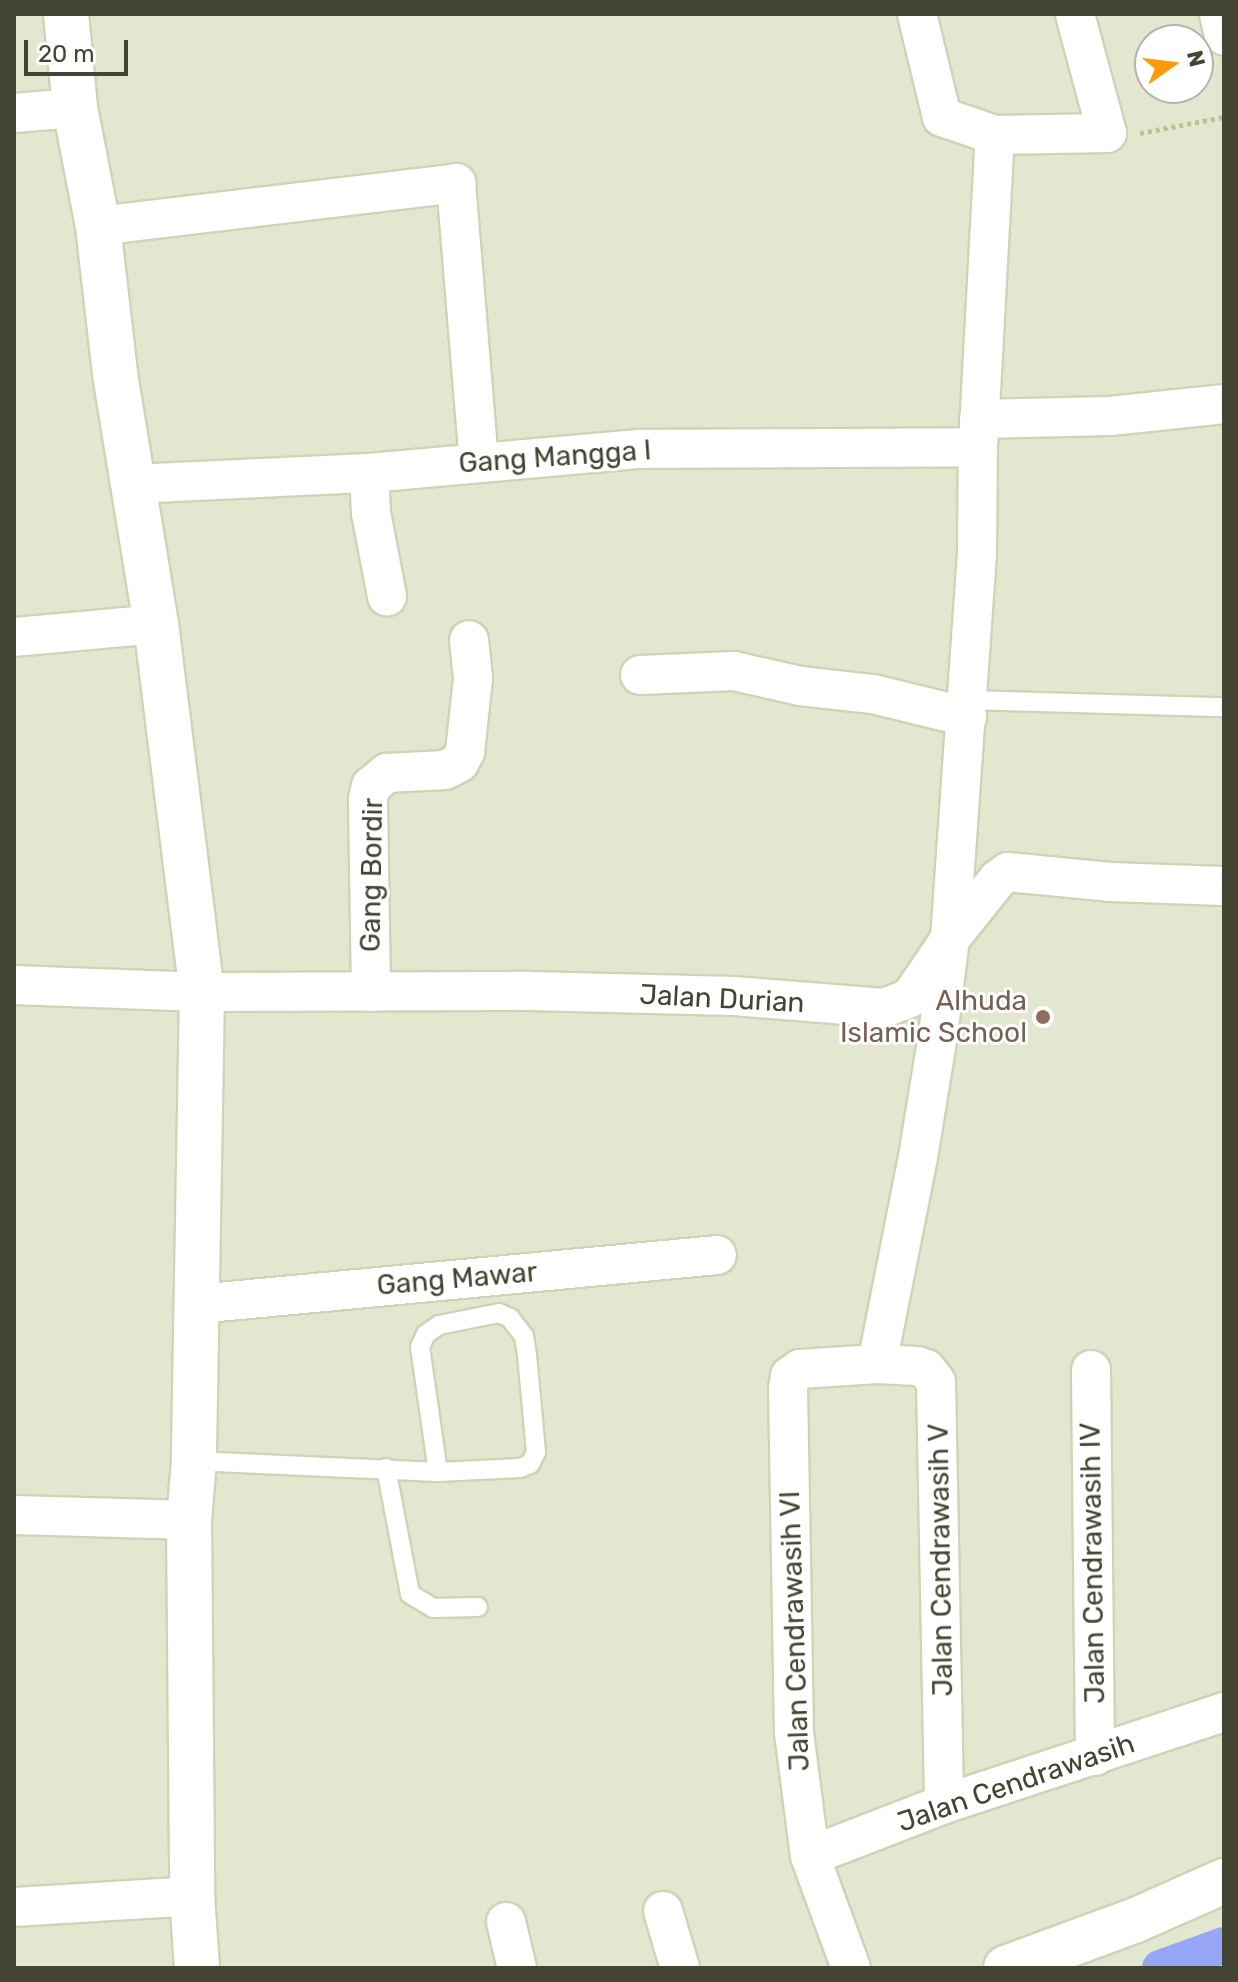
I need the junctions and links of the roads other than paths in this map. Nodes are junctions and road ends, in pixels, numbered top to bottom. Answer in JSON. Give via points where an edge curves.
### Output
{"nodes":[{"id":1,"x":66,"y":14,"type":"edge"},
{"id":2,"x":917,"y":14,"type":"edge"},
{"id":3,"x":1075,"y":14,"type":"edge"},
{"id":4,"x":1219,"y":14,"type":"edge"},
{"id":5,"x":1224,"y":35,"type":"edge"},
{"id":6,"x":75,"y":108,"type":"junction"},
{"id":7,"x":14,"y":113,"type":"edge"},
{"id":8,"x":980,"y":130,"type":"junction"},
{"id":9,"x":98,"y":226,"type":"junction"},
{"id":10,"x":1224,"y":404,"type":"edge"},
{"id":11,"x":979,"y":433,"type":"junction"},
{"id":12,"x":479,"y":462,"type":"junction"},
{"id":13,"x":369,"y":473,"type":"junction"},
{"id":14,"x":133,"y":484,"type":"junction"},
{"id":15,"x":387,"y":596,"type":"dead end"},
{"id":16,"x":156,"y":624,"type":"junction"},
{"id":17,"x":14,"y":637,"type":"edge"},
{"id":18,"x":469,"y":640,"type":"dead end"},
{"id":19,"x":640,"y":675,"type":"dead end"},
{"id":20,"x":1224,"y":707,"type":"edge"},
{"id":21,"x":967,"y":709,"type":"junction"},
{"id":22,"x":1224,"y":886,"type":"edge"},
{"id":23,"x":950,"y":939,"type":"junction"},
{"id":24,"x":14,"y":985,"type":"edge"},
{"id":25,"x":202,"y":992,"type":"junction"},
{"id":26,"x":371,"y":992,"type":"junction"},
{"id":27,"x":717,"y":1255,"type":"dead end"},
{"id":28,"x":197,"y":1304,"type":"junction"},
{"id":29,"x":877,"y":1364,"type":"junction"},
{"id":30,"x":1091,"y":1370,"type":"dead end"},
{"id":31,"x":194,"y":1461,"type":"junction"},
{"id":32,"x":386,"y":1468,"type":"junction"},
{"id":33,"x":438,"y":1472,"type":"junction"},
{"id":34,"x":14,"y":1515,"type":"edge"},
{"id":35,"x":189,"y":1520,"type":"junction"},
{"id":36,"x":478,"y":1607,"type":"dead end"},
{"id":37,"x":1222,"y":1718,"type":"edge"},
{"id":38,"x":1095,"y":1756,"type":"junction"},
{"id":39,"x":944,"y":1804,"type":"junction"},
{"id":40,"x":810,"y":1856,"type":"junction"},
{"id":41,"x":1224,"y":1881,"type":"edge"},
{"id":42,"x":192,"y":1896,"type":"junction"},
{"id":43,"x":14,"y":1907,"type":"edge"},
{"id":44,"x":663,"y":1911,"type":"dead end"},
{"id":45,"x":506,"y":1922,"type":"dead end"},
{"id":46,"x":197,"y":1968,"type":"edge"},
{"id":47,"x":517,"y":1968,"type":"edge"},
{"id":48,"x":680,"y":1968,"type":"edge"},
{"id":49,"x":851,"y":1968,"type":"edge"},
{"id":50,"x":1006,"y":1968,"type":"edge"}],
"edges":[{"from":1,"to":6,"type":"street"},
{"from":2,"to":8,"type":"street","via":[[942,117]]},
{"from":3,"to":8,"type":"street","via":[[1107,133]]},
{"from":4,"to":5,"type":"street"},
{"from":6,"to":7,"type":"street"},
{"from":6,"to":9,"type":"street"},
{"from":8,"to":11,"type":"street"},
{"from":9,"to":12,"type":"street","via":[[456,183]]},
{"from":9,"to":14,"type":"street"},
{"from":10,"to":11,"type":"street","name":"Gang Mangga I"},
{"from":11,"to":12,"type":"street","name":"Gang Mangga I"},
{"from":11,"to":21,"type":"street"},
{"from":12,"to":13,"type":"street","name":"Gang Mangga I"},
{"from":13,"to":14,"type":"street","name":"Gang Mangga I"},
{"from":13,"to":15,"type":"street"},
{"from":14,"to":16,"type":"street"},
{"from":16,"to":17,"type":"street"},
{"from":16,"to":25,"type":"street"},
{"from":18,"to":26,"type":"street","name":"Gang Bordir","via":[[473,678],[465,752],[459,763],[445,770],[387,773],[371,786]]},
{"from":19,"to":21,"type":"street","via":[[734,671],[800,686]]},
{"from":20,"to":21,"type":"lane"},
{"from":21,"to":23,"type":"street"},
{"from":22,"to":23,"type":"street","name":"Jalan Durian","via":[[1008,872]]},
{"from":23,"to":26,"type":"street","name":"Jalan Durian","via":[[910,998],[884,1008],[734,996]]},
{"from":23,"to":29,"type":"street","via":[[918,1157]]},
{"from":24,"to":25,"type":"street","name":"Jalan Durian"},
{"from":25,"to":26,"type":"street","name":"Jalan Durian"},
{"from":25,"to":28,"type":"street"},
{"from":27,"to":28,"type":"street","name":"Gang Mawar"},
{"from":28,"to":31,"type":"street"},
{"from":29,"to":39,"type":"street","name":"Jalan Cendrawasih V","via":[[926,1369],[939,1393]]},
{"from":29,"to":40,"type":"street","name":"Jalan Cendrawasih VI","via":[[800,1369],[789,1380],[794,1732]]},
{"from":30,"to":38,"type":"street","name":"Jalan Cendrawasih IV"},
{"from":31,"to":32,"type":"lane"},
{"from":31,"to":35,"type":"street"},
{"from":32,"to":33,"type":"lane"},
{"from":32,"to":36,"type":"lane","via":[[410,1594],[433,1608]]},
{"from":33,"to":33,"type":"lane","via":[[520,1468],[534,1458],[524,1336],[499,1313],[439,1325],[420,1347]]},
{"from":34,"to":35,"type":"street"},
{"from":35,"to":42,"type":"street"},
{"from":37,"to":38,"type":"street","name":"Jalan Cendrawasih"},
{"from":38,"to":39,"type":"street","name":"Jalan Cendrawasih"},
{"from":39,"to":40,"type":"street","name":"Jalan Cendrawasih"},
{"from":40,"to":49,"type":"street","name":"Jalan Cendrawasih VI"},
{"from":41,"to":50,"type":"street"},
{"from":42,"to":43,"type":"street"},
{"from":42,"to":46,"type":"street"},
{"from":44,"to":48,"type":"street"},
{"from":45,"to":47,"type":"street"}]}
